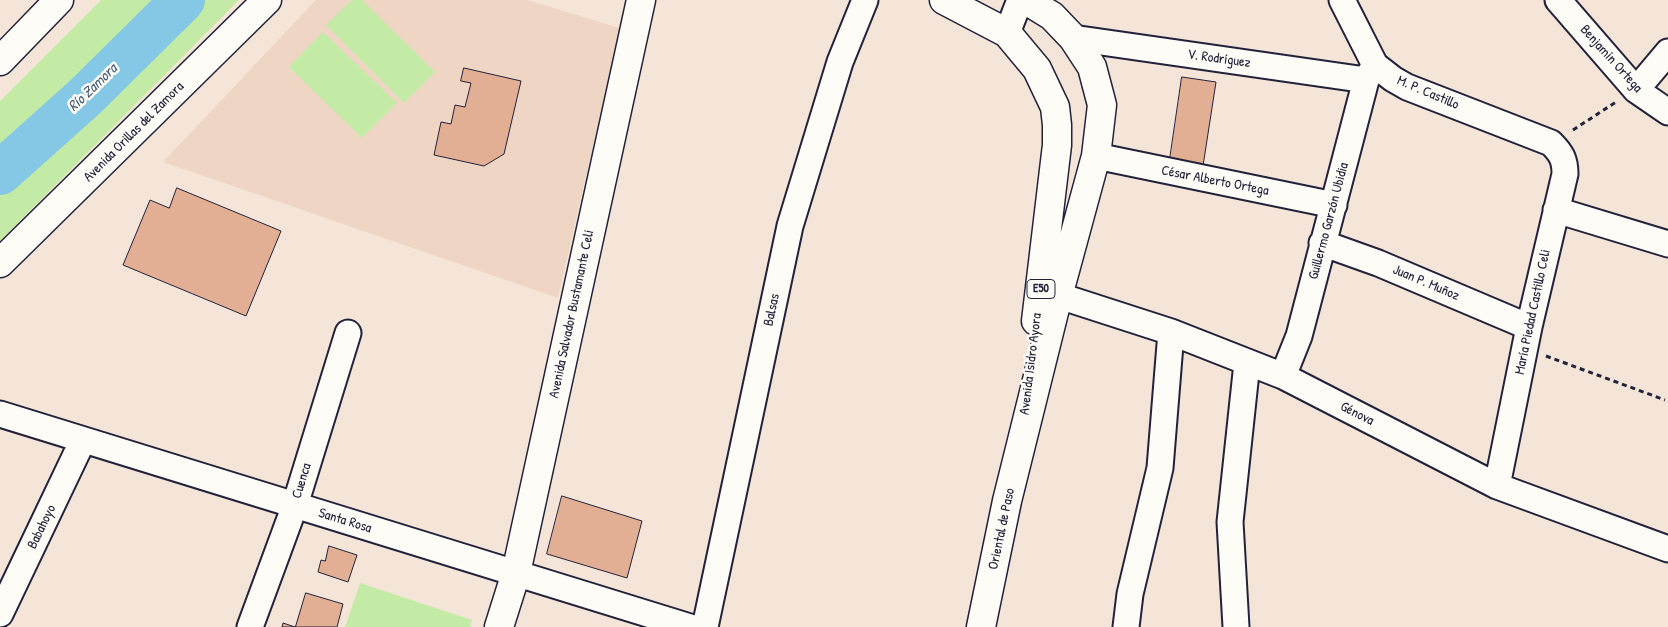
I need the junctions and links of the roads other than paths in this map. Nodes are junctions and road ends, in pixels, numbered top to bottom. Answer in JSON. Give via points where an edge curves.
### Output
{"nodes":[{"id":1,"x":60,"y":0,"type":"edge"},
{"id":2,"x":267,"y":0,"type":"edge"},
{"id":3,"x":640,"y":0,"type":"edge"},
{"id":4,"x":865,"y":0,"type":"edge"},
{"id":5,"x":944,"y":0,"type":"edge"},
{"id":6,"x":1020,"y":0,"type":"edge"},
{"id":7,"x":1026,"y":0,"type":"edge"},
{"id":8,"x":1342,"y":0,"type":"edge"},
{"id":9,"x":1558,"y":0,"type":"edge"},
{"id":10,"x":1007,"y":33,"type":"junction"},
{"id":11,"x":1073,"y":38,"type":"junction"},
{"id":12,"x":1668,"y":52,"type":"edge"},
{"id":13,"x":0,"y":61,"type":"edge"},
{"id":14,"x":1371,"y":73,"type":"junction"},
{"id":15,"x":1636,"y":90,"type":"junction"},
{"id":16,"x":1668,"y":112,"type":"edge"},
{"id":17,"x":1551,"y":143,"type":"joint"},
{"id":18,"x":1096,"y":156,"type":"junction"},
{"id":19,"x":1334,"y":205,"type":"junction"},
{"id":20,"x":1556,"y":210,"type":"junction"},
{"id":21,"x":1322,"y":243,"type":"junction"},
{"id":22,"x":1668,"y":244,"type":"edge"},
{"id":23,"x":0,"y":263,"type":"edge"},
{"id":24,"x":1050,"y":293,"type":"junction"},
{"id":25,"x":1171,"y":332,"type":"junction"},
{"id":26,"x":348,"y":333,"type":"dead end"},
{"id":27,"x":1527,"y":338,"type":"junction"},
{"id":28,"x":1247,"y":363,"type":"junction"},
{"id":29,"x":1283,"y":376,"type":"junction"},
{"id":30,"x":0,"y":414,"type":"edge"},
{"id":31,"x":1024,"y":432,"type":"joint"},
{"id":32,"x":83,"y":440,"type":"junction"},
{"id":33,"x":1497,"y":486,"type":"junction"},
{"id":34,"x":295,"y":505,"type":"junction"},
{"id":35,"x":1668,"y":549,"type":"edge"},
{"id":36,"x":516,"y":574,"type":"junction"},
{"id":37,"x":0,"y":614,"type":"edge"},
{"id":38,"x":250,"y":627,"type":"edge"},
{"id":39,"x":499,"y":627,"type":"edge"},
{"id":40,"x":690,"y":627,"type":"edge"},
{"id":41,"x":704,"y":627,"type":"edge"},
{"id":42,"x":982,"y":627,"type":"edge"},
{"id":43,"x":1126,"y":627,"type":"edge"},
{"id":44,"x":1236,"y":627,"type":"edge"}],
"edges":[{"from":1,"to":13,"type":"main road"},
{"from":2,"to":23,"type":"main road","name":"Avenida Orillas del Zamora"},
{"from":3,"to":36,"type":"main road","name":"Avenida Salvador Bustamante Celi"},
{"from":4,"to":41,"type":"street","name":"Balsas","via":[[840,62],[790,226]]},
{"from":5,"to":10,"type":"main road","name":"Avenida Isidro Ayora","number":"E50"},
{"from":6,"to":10,"type":"street"},
{"from":7,"to":11,"type":"main road","name":"Avenida Isidro Ayora","number":"E50","via":[[1052,16]]},
{"from":8,"to":14,"type":"street","name":"M. P. Castillo"},
{"from":9,"to":15,"type":"street","name":"Benjamín Ortega"},
{"from":10,"to":24,"type":"main road","name":"Avenida Isidro Ayora","number":"E50","via":[[1037,69],[1055,107],[1058,125]]},
{"from":11,"to":14,"type":"street","name":"V. Rodríguez"},
{"from":11,"to":18,"type":"main road","name":"Avenida Isidro Ayora","number":"E50","via":[[1092,67],[1102,105]]},
{"from":12,"to":15,"type":"street"},
{"from":14,"to":17,"type":"street","name":"M. P. Castillo"},
{"from":14,"to":19,"type":"street","name":"Guillermo Garzón Ubidia"},
{"from":15,"to":16,"type":"street","name":"Benjamín Ortega"},
{"from":17,"to":20,"type":"street","name":"María Piedad Castillo Celi","via":[[1565,162]]},
{"from":18,"to":19,"type":"street","name":"César Alberto Ortega"},
{"from":18,"to":24,"type":"main road","name":"Avenida Isidro Ayora","number":"E50"},
{"from":19,"to":21,"type":"street","name":"Guillermo Garzón Ubidia"},
{"from":20,"to":22,"type":"street"},
{"from":20,"to":27,"type":"street","name":"María Piedad Castillo Celi"},
{"from":21,"to":27,"type":"street","name":"Juan P. Muñoz","via":[[1378,263]]},
{"from":21,"to":29,"type":"street","name":"Guillermo Garzón Ubidia","via":[[1299,336]]},
{"from":24,"to":25,"type":"street","name":"Génova"},
{"from":24,"to":31,"type":"main road","name":"Avenida Isidro Ayora","number":"E50","via":[[1024,402]]},
{"from":25,"to":28,"type":"street","name":"Génova"},
{"from":25,"to":43,"type":"street","via":[[1160,468],[1130,594]]},
{"from":26,"to":34,"type":"street","name":"Cuenca"},
{"from":27,"to":33,"type":"street","name":"María Piedad Castillo Celi"},
{"from":28,"to":29,"type":"street","name":"Génova"},
{"from":28,"to":44,"type":"street","via":[[1230,522]]},
{"from":29,"to":33,"type":"street","name":"Génova"},
{"from":30,"to":32,"type":"street","name":"Santa Rosa"},
{"from":31,"to":42,"type":"main road","name":"Oriental de Paso","number":"E50"},
{"from":32,"to":34,"type":"street","name":"Santa Rosa"},
{"from":32,"to":37,"type":"street","name":"Babahoyo"},
{"from":33,"to":35,"type":"street","name":"Génova"},
{"from":34,"to":36,"type":"street","name":"Santa Rosa"},
{"from":34,"to":38,"type":"street","name":"Cuenca"},
{"from":36,"to":39,"type":"main road","name":"Avenida Salvador Bustamante Celi"},
{"from":36,"to":40,"type":"street","name":"Santa Rosa"}]}
